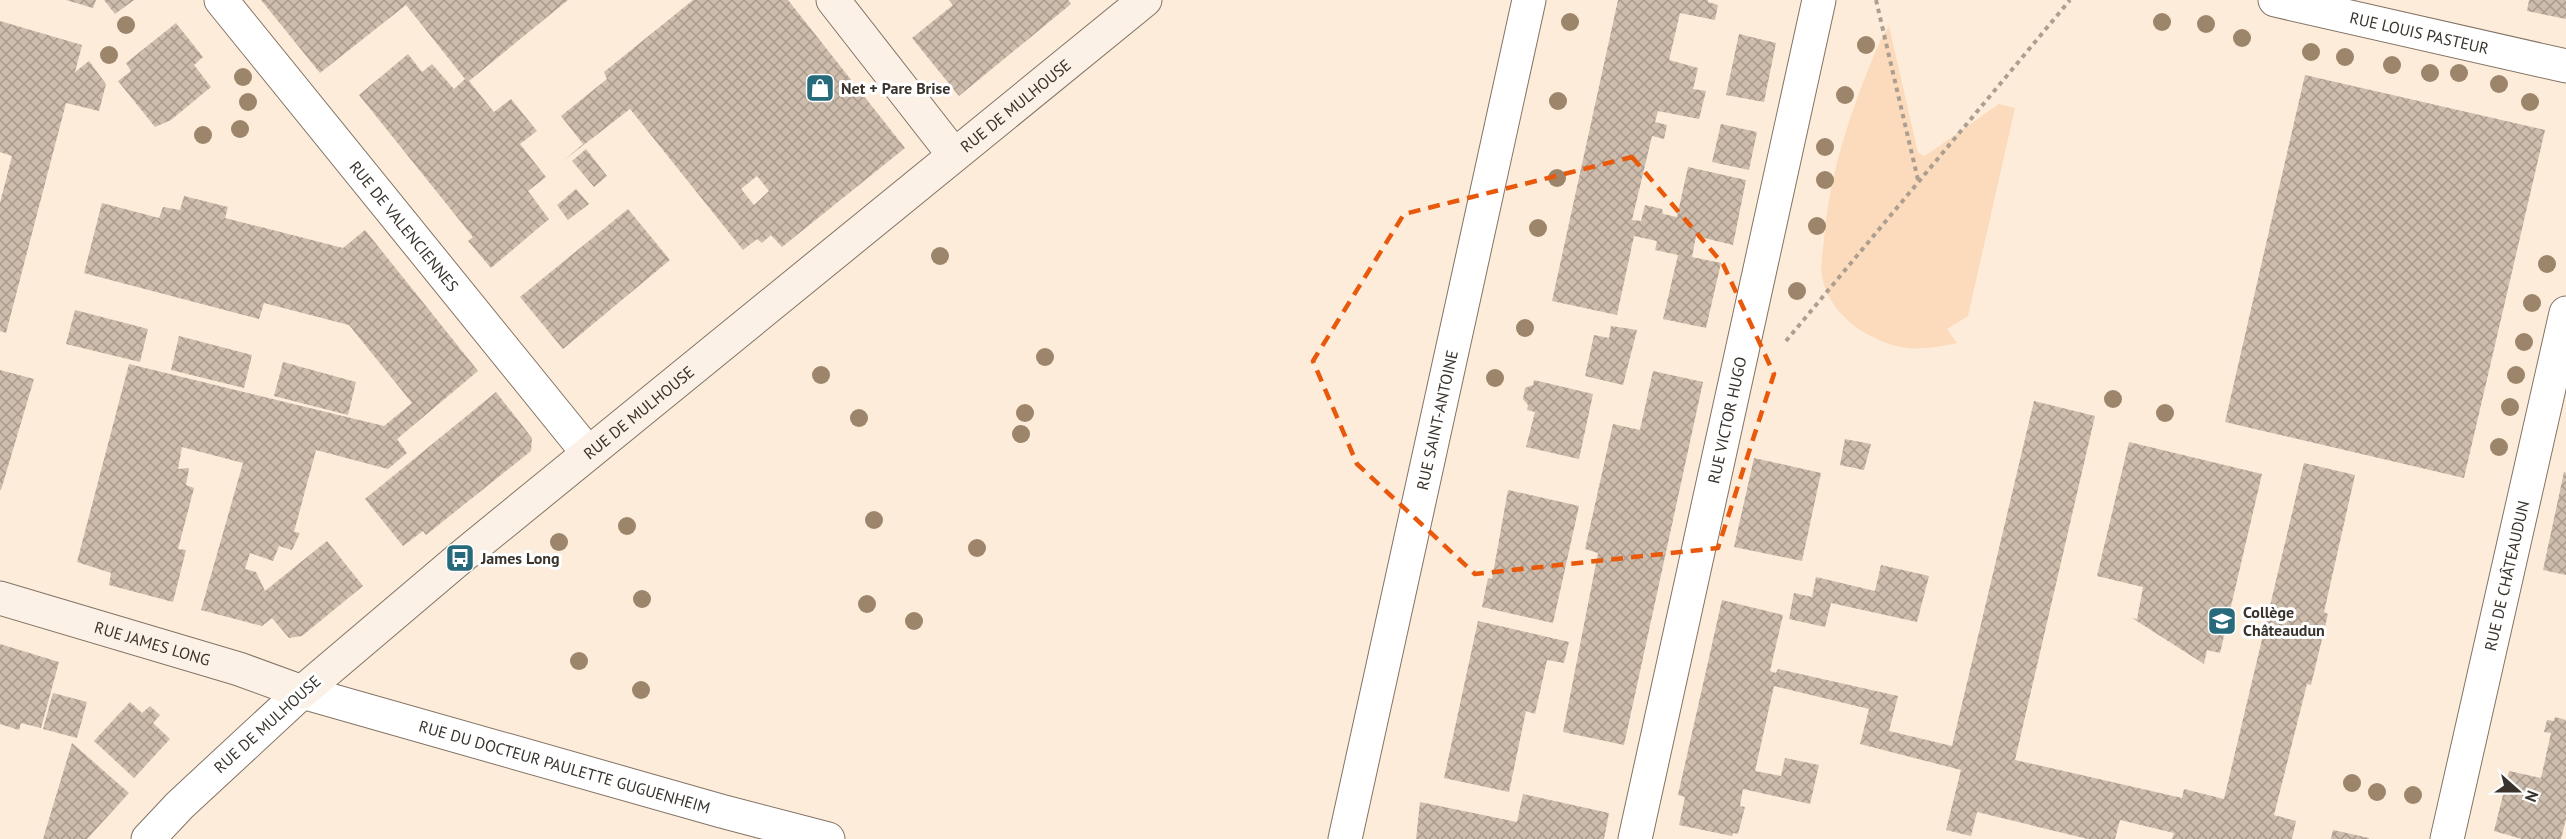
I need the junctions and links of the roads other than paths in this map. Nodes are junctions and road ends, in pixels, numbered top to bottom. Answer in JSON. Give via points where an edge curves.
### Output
{"nodes":[{"id":1,"x":221,"y":0,"type":"edge"},
{"id":2,"x":833,"y":0,"type":"edge"},
{"id":3,"x":1145,"y":0,"type":"edge"},
{"id":4,"x":1529,"y":0,"type":"edge"},
{"id":5,"x":1819,"y":0,"type":"edge"},
{"id":6,"x":2275,"y":0,"type":"edge"},
{"id":7,"x":2566,"y":66,"type":"edge"},
{"id":8,"x":954,"y":155,"type":"junction"},
{"id":9,"x":2566,"y":313,"type":"edge"},
{"id":10,"x":588,"y":453,"type":"junction"},
{"id":11,"x":0,"y":598,"type":"edge"},
{"id":12,"x":303,"y":692,"type":"junction"},
{"id":13,"x":148,"y":839,"type":"edge"},
{"id":14,"x":828,"y":839,"type":"edge"},
{"id":15,"x":1345,"y":839,"type":"edge"},
{"id":16,"x":1635,"y":839,"type":"edge"},
{"id":17,"x":2447,"y":839,"type":"edge"}],
"edges":[{"from":1,"to":10,"type":"street","name":"RUE DE VALENCIENNES"},
{"from":2,"to":8,"type":"main road"},
{"from":3,"to":8,"type":"main road","name":"RUE DE MULHOUSE"},
{"from":4,"to":15,"type":"street","name":"RUE SAINT-ANTOINE"},
{"from":5,"to":16,"type":"street","name":"RUE VICTOR HUGO"},
{"from":6,"to":7,"type":"street","name":"RUE LOUIS PASTEUR"},
{"from":8,"to":10,"type":"main road","name":"RUE DE MULHOUSE"},
{"from":9,"to":17,"type":"street","name":"RUE DE CHÂTEAUDUN"},
{"from":10,"to":12,"type":"main road","name":"RUE DE MULHOUSE"},
{"from":11,"to":12,"type":"main road","name":"RUE JAMES LONG","via":[[239,669]]},
{"from":12,"to":13,"type":"street","name":"RUE DE MULHOUSE"},
{"from":12,"to":14,"type":"street","name":"RUE DU DOCTEUR PAULETTE GUGUENHEIM"}]}
